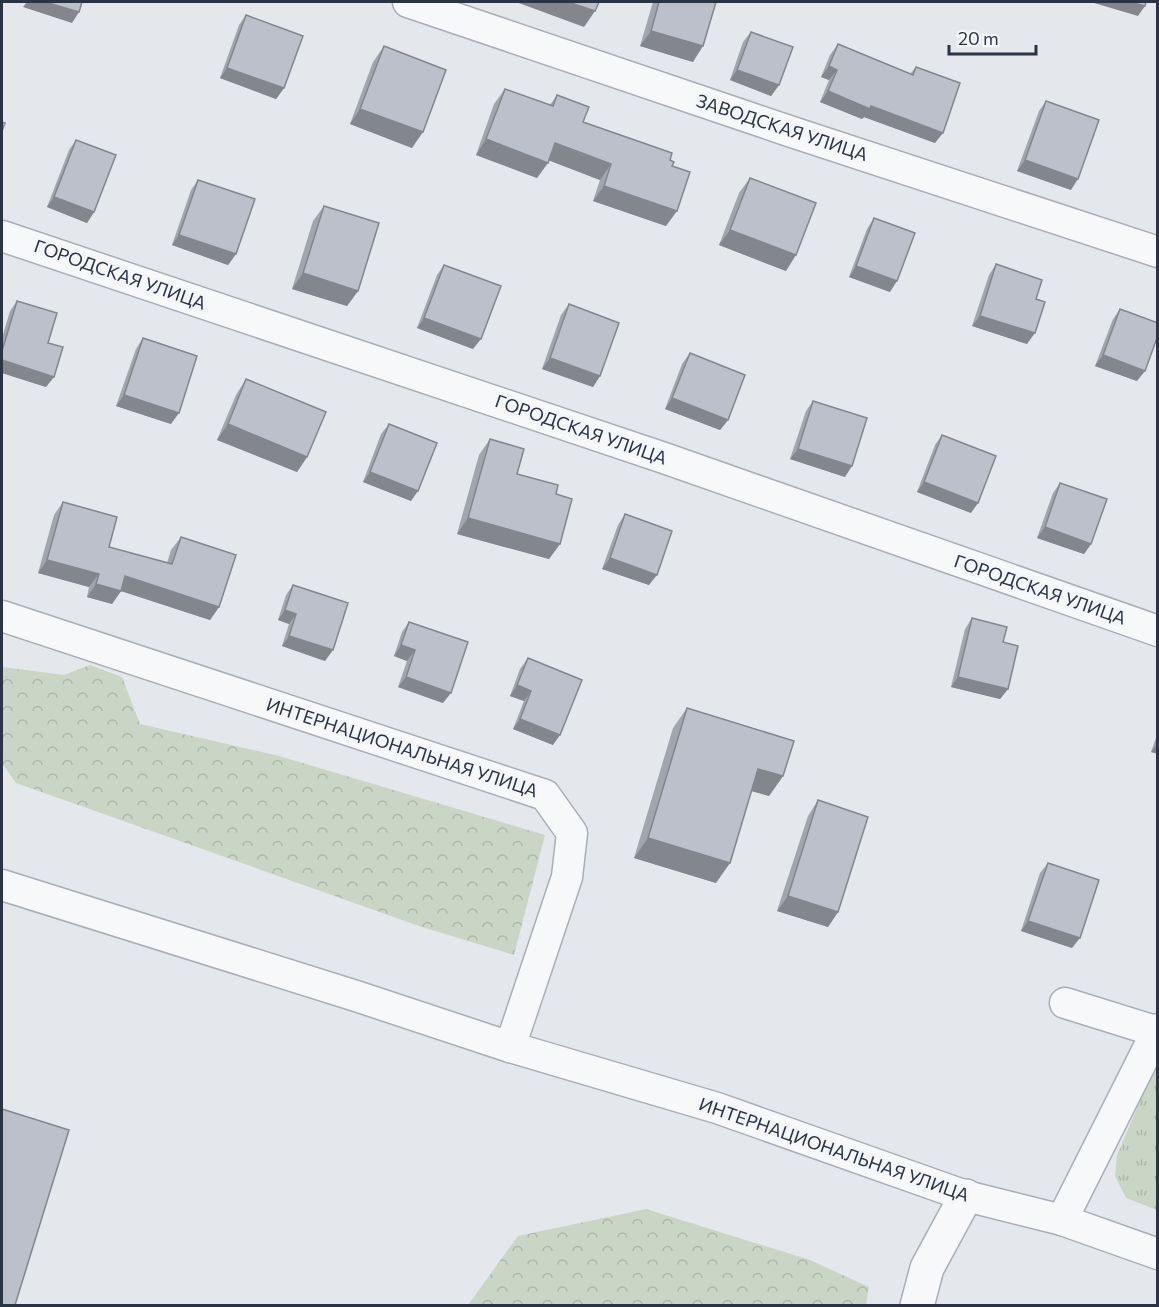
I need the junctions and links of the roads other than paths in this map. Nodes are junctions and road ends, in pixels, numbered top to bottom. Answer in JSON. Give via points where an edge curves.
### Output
{"nodes":[{"id":1,"x":408,"y":2,"type":"edge"},
{"id":2,"x":2,"y":236,"type":"edge"},
{"id":3,"x":1158,"y":252,"type":"edge"},
{"id":4,"x":2,"y":616,"type":"edge"},
{"id":5,"x":1158,"y":631,"type":"edge"},
{"id":6,"x":2,"y":885,"type":"edge"},
{"id":7,"x":1065,"y":1003,"type":"dead end"},
{"id":8,"x":1157,"y":1031,"type":"edge"},
{"id":9,"x":510,"y":1047,"type":"junction"},
{"id":10,"x":966,"y":1196,"type":"junction"},
{"id":11,"x":1062,"y":1220,"type":"junction"},
{"id":12,"x":1158,"y":1254,"type":"edge"},
{"id":13,"x":917,"y":1305,"type":"edge"}],
"edges":[{"from":1,"to":3,"type":"street","name":"ЗАВОДСКАЯ УЛИЦА"},
{"from":2,"to":5,"type":"street","name":"ГОРОДСКАЯ УЛИЦА","via":[[664,458]]},
{"from":4,"to":9,"type":"street","name":"ИНТЕРНАЦИОНАЛЬНАЯ УЛИЦА","via":[[544,795],[572,833],[567,877]]},
{"from":6,"to":9,"type":"street","name":"ИНТЕРНАЦИОНАЛЬНАЯ УЛИЦА"},
{"from":7,"to":8,"type":"street"},
{"from":8,"to":11,"type":"street"},
{"from":9,"to":10,"type":"street","name":"ИНТЕРНАЦИОНАЛЬНАЯ УЛИЦА","via":[[717,1108]]},
{"from":10,"to":11,"type":"street","name":"ИНТЕРНАЦИОНАЛЬНАЯ УЛИЦА"},
{"from":10,"to":13,"type":"street","via":[[927,1268]]},
{"from":11,"to":12,"type":"street","name":"ИНТЕРНАЦИОНАЛЬНАЯ УЛИЦА"}]}
